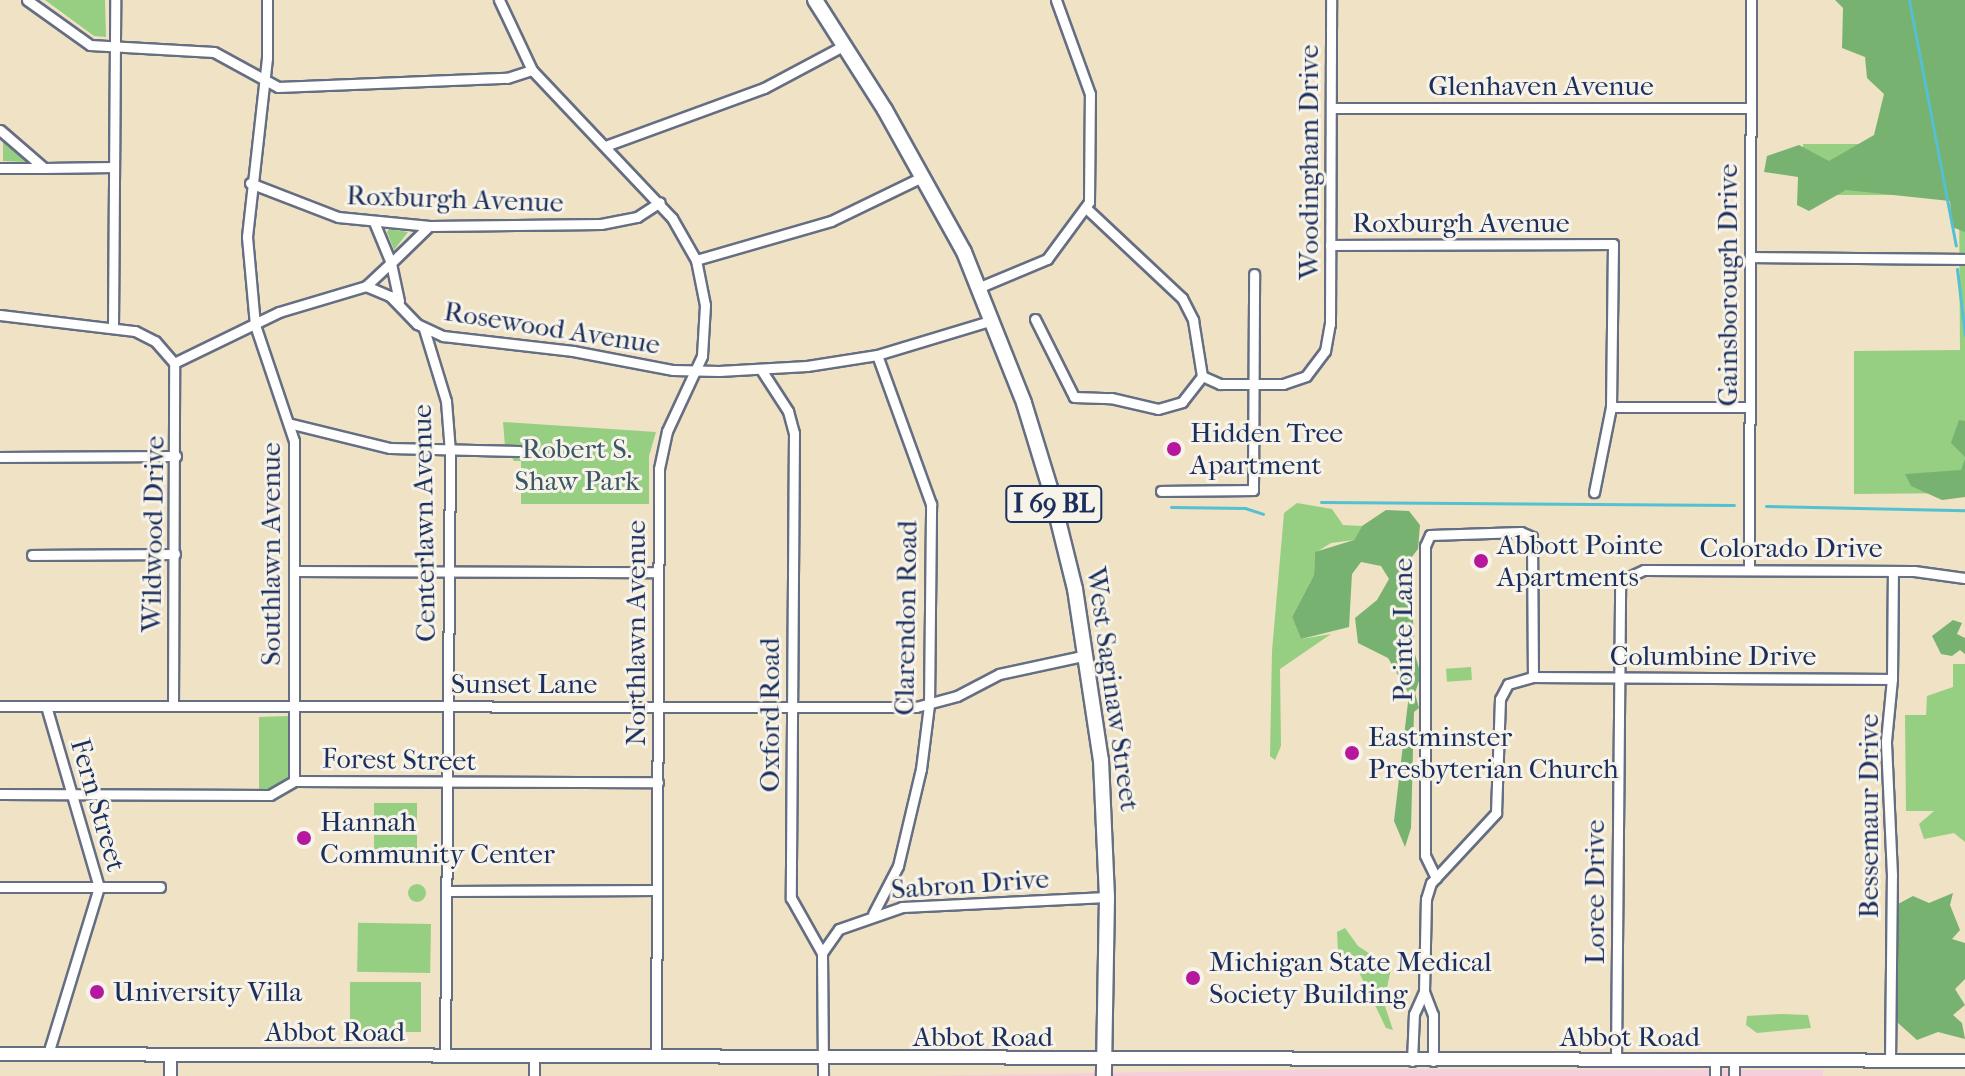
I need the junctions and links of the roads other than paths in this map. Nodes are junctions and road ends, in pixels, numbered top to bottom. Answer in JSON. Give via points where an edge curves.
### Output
{"nodes":[{"id":1,"x":27,"y":0,"type":"edge"},
{"id":2,"x":115,"y":0,"type":"edge"},
{"id":3,"x":267,"y":0,"type":"edge"},
{"id":4,"x":499,"y":0,"type":"edge"},
{"id":5,"x":815,"y":0,"type":"edge"},
{"id":6,"x":1056,"y":0,"type":"edge"},
{"id":7,"x":1331,"y":0,"type":"edge"},
{"id":8,"x":1751,"y":0,"type":"edge"},
{"id":9,"x":845,"y":45,"type":"junction"},
{"id":10,"x":115,"y":47,"type":"junction"},
{"id":11,"x":532,"y":70,"type":"junction"},
{"id":12,"x":264,"y":79,"type":"junction"},
{"id":13,"x":1331,"y":108,"type":"junction"},
{"id":14,"x":1750,"y":108,"type":"junction"},
{"id":15,"x":0,"y":130,"type":"edge"},
{"id":16,"x":608,"y":145,"type":"junction"},
{"id":17,"x":114,"y":167,"type":"junction"},
{"id":18,"x":0,"y":168,"type":"edge"},
{"id":19,"x":44,"y":168,"type":"junction"},
{"id":20,"x":924,"y":176,"type":"junction"},
{"id":21,"x":250,"y":183,"type":"junction"},
{"id":22,"x":660,"y":202,"type":"junction"},
{"id":23,"x":1086,"y":208,"type":"junction"},
{"id":24,"x":374,"y":222,"type":"junction"},
{"id":25,"x":430,"y":226,"type":"junction"},
{"id":26,"x":1330,"y":245,"type":"junction"},
{"id":27,"x":1750,"y":257,"type":"junction"},
{"id":28,"x":1965,"y":259,"type":"edge"},
{"id":29,"x":696,"y":260,"type":"junction"},
{"id":30,"x":391,"y":263,"type":"junction"},
{"id":31,"x":1254,"y":274,"type":"dead end"},
{"id":32,"x":366,"y":286,"type":"junction"},
{"id":33,"x":980,"y":287,"type":"junction"},
{"id":34,"x":400,"y":305,"type":"junction"},
{"id":35,"x":0,"y":315,"type":"edge"},
{"id":36,"x":1035,"y":319,"type":"dead end"},
{"id":37,"x":993,"y":320,"type":"junction"},
{"id":38,"x":255,"y":325,"type":"junction"},
{"id":39,"x":113,"y":327,"type":"junction"},
{"id":40,"x":424,"y":329,"type":"junction"},
{"id":41,"x":877,"y":355,"type":"junction"},
{"id":42,"x":174,"y":363,"type":"junction"},
{"id":43,"x":698,"y":371,"type":"junction"},
{"id":44,"x":762,"y":371,"type":"junction"},
{"id":45,"x":1202,"y":376,"type":"junction"},
{"id":46,"x":1253,"y":385,"type":"junction"},
{"id":47,"x":1611,"y":407,"type":"junction"},
{"id":48,"x":1750,"y":407,"type":"junction"},
{"id":49,"x":292,"y":424,"type":"junction"},
{"id":50,"x":519,"y":451,"type":"dead end"},
{"id":51,"x":450,"y":452,"type":"junction"},
{"id":52,"x":176,"y":456,"type":"junction"},
{"id":53,"x":0,"y":457,"type":"edge"},
{"id":54,"x":1161,"y":491,"type":"dead end"},
{"id":55,"x":1594,"y":492,"type":"dead end"},
{"id":56,"x":175,"y":554,"type":"junction"},
{"id":57,"x":32,"y":555,"type":"dead end"},
{"id":58,"x":1749,"y":570,"type":"junction"},
{"id":59,"x":295,"y":571,"type":"junction"},
{"id":60,"x":1893,"y":571,"type":"junction"},
{"id":61,"x":448,"y":572,"type":"junction"},
{"id":62,"x":658,"y":572,"type":"junction"},
{"id":63,"x":1965,"y":578,"type":"edge"},
{"id":64,"x":1620,"y":581,"type":"joint"},
{"id":65,"x":1087,"y":655,"type":"junction"},
{"id":66,"x":1533,"y":677,"type":"junction"},
{"id":67,"x":1618,"y":678,"type":"junction"},
{"id":68,"x":1892,"y":679,"type":"junction"},
{"id":69,"x":293,"y":705,"type":"junction"},
{"id":70,"x":448,"y":705,"type":"junction"},
{"id":71,"x":929,"y":705,"type":"junction"},
{"id":72,"x":0,"y":706,"type":"edge"},
{"id":73,"x":46,"y":706,"type":"junction"},
{"id":74,"x":173,"y":706,"type":"junction"},
{"id":75,"x":658,"y":706,"type":"junction"},
{"id":76,"x":792,"y":706,"type":"junction"},
{"id":77,"x":294,"y":781,"type":"junction"},
{"id":78,"x":448,"y":782,"type":"junction"},
{"id":79,"x":658,"y":782,"type":"junction"},
{"id":80,"x":0,"y":794,"type":"edge"},
{"id":81,"x":72,"y":794,"type":"junction"},
{"id":82,"x":1436,"y":878,"type":"junction"},
{"id":83,"x":0,"y":887,"type":"edge"},
{"id":84,"x":99,"y":887,"type":"junction"},
{"id":85,"x":160,"y":887,"type":"dead end"},
{"id":86,"x":888,"y":887,"type":"junction"},
{"id":87,"x":657,"y":890,"type":"junction"},
{"id":88,"x":447,"y":891,"type":"junction"},
{"id":89,"x":1107,"y":897,"type":"junction"},
{"id":90,"x":902,"y":907,"type":"junction"},
{"id":91,"x":873,"y":914,"type":"junction"},
{"id":92,"x":812,"y":928,"type":"junction"},
{"id":93,"x":839,"y":929,"type":"junction"},
{"id":94,"x":822,"y":953,"type":"junction"},
{"id":95,"x":1424,"y":992,"type":"junction"},
{"id":96,"x":0,"y":1054,"type":"edge"},
{"id":97,"x":48,"y":1054,"type":"junction"},
{"id":98,"x":170,"y":1056,"type":"junction"},
{"id":99,"x":445,"y":1056,"type":"junction"},
{"id":100,"x":534,"y":1057,"type":"junction"},
{"id":101,"x":656,"y":1057,"type":"junction"},
{"id":102,"x":820,"y":1058,"type":"junction"},
{"id":103,"x":1103,"y":1060,"type":"junction"},
{"id":104,"x":1616,"y":1060,"type":"junction"},
{"id":105,"x":1412,"y":1061,"type":"junction"},
{"id":106,"x":1433,"y":1061,"type":"junction"},
{"id":107,"x":1715,"y":1061,"type":"junction"},
{"id":108,"x":1734,"y":1061,"type":"junction"},
{"id":109,"x":1890,"y":1061,"type":"junction"},
{"id":110,"x":1965,"y":1061,"type":"edge"},
{"id":111,"x":170,"y":1076,"type":"edge"},
{"id":112,"x":534,"y":1076,"type":"edge"},
{"id":113,"x":823,"y":1076,"type":"edge"},
{"id":114,"x":1104,"y":1076,"type":"edge"},
{"id":115,"x":1715,"y":1076,"type":"edge"},
{"id":116,"x":1734,"y":1076,"type":"edge"}],
"edges":[{"from":1,"to":10,"type":"street","via":[[82,41]]},
{"from":2,"to":10,"type":"street"},
{"from":3,"to":12,"type":"street","name":"Southlawn Avenue"},
{"from":4,"to":11,"type":"street","name":"Northlawn Avenue"},
{"from":5,"to":9,"type":"main road","name":"West Saginaw Street","number":"I 69 BL"},
{"from":6,"to":23,"type":"street","via":[[1090,94]]},
{"from":7,"to":13,"type":"street","name":"Woodingham Drive"},
{"from":8,"to":14,"type":"street","name":"Gainsborough Drive"},
{"from":9,"to":16,"type":"street","via":[[764,88]]},
{"from":9,"to":20,"type":"main road","name":"West Saginaw Street","number":"I 69 BL"},
{"from":10,"to":12,"type":"street","via":[[214,52]]},
{"from":10,"to":17,"type":"street"},
{"from":11,"to":12,"type":"street","via":[[507,78],[283,87]]},
{"from":11,"to":16,"type":"street","name":"Northlawn Avenue"},
{"from":12,"to":21,"type":"street","name":"Southlawn Avenue"},
{"from":13,"to":14,"type":"street","name":"Glenhaven Avenue"},
{"from":13,"to":26,"type":"street","name":"Woodingham Drive"},
{"from":14,"to":27,"type":"street","name":"Gainsborough Drive"},
{"from":15,"to":19,"type":"street"},
{"from":16,"to":22,"type":"street","name":"Northlawn Avenue"},
{"from":17,"to":19,"type":"street"},
{"from":17,"to":39,"type":"street"},
{"from":18,"to":19,"type":"street"},
{"from":20,"to":29,"type":"street","via":[[831,221]]},
{"from":20,"to":33,"type":"main road","name":"West Saginaw Street","number":"I 69 BL"},
{"from":21,"to":24,"type":"street","name":"Roxburgh Avenue","via":[[315,212]]},
{"from":21,"to":38,"type":"street","name":"Southlawn Avenue","via":[[247,237]]},
{"from":22,"to":25,"type":"street","name":"Roxburgh Avenue","via":[[637,217],[601,224]]},
{"from":22,"to":29,"type":"street","name":"Northlawn Avenue"},
{"from":23,"to":33,"type":"street","via":[[1047,259]]},
{"from":23,"to":45,"type":"street","via":[[1182,298],[1193,320]]},
{"from":24,"to":25,"type":"street","name":"Roxburgh Avenue"},
{"from":24,"to":30,"type":"street"},
{"from":25,"to":30,"type":"street"},
{"from":26,"to":46,"type":"street","name":"Woodingham Drive","via":[[1325,351],[1306,376],[1283,384]]},
{"from":26,"to":47,"type":"street","name":"Roxburgh Avenue","via":[[1613,244]]},
{"from":27,"to":28,"type":"street"},
{"from":27,"to":48,"type":"street","name":"Gainsborough Drive"},
{"from":29,"to":43,"type":"street","name":"Northlawn Avenue","via":[[705,305]]},
{"from":30,"to":32,"type":"street"},
{"from":30,"to":34,"type":"street"},
{"from":31,"to":46,"type":"street"},
{"from":32,"to":34,"type":"street","name":"Rosewood Avenue"},
{"from":32,"to":38,"type":"street","via":[[319,298]]},
{"from":33,"to":37,"type":"main road","name":"West Saginaw Street","number":"I 69 BL"},
{"from":34,"to":40,"type":"street","name":"Rosewood Avenue"},
{"from":35,"to":39,"type":"street"},
{"from":36,"to":45,"type":"street","via":[[1074,397],[1111,398],[1158,409],[1182,402]]},
{"from":37,"to":41,"type":"street","name":"Rosewood Avenue"},
{"from":37,"to":65,"type":"main road","name":"West Saginaw Street","number":"I 69 BL","via":[[1050,488]]},
{"from":38,"to":42,"type":"street"},
{"from":38,"to":49,"type":"street","name":"Southlawn Avenue"},
{"from":39,"to":42,"type":"street","via":[[146,335]]},
{"from":40,"to":43,"type":"street","name":"Rosewood Avenue","via":[[464,340]]},
{"from":40,"to":51,"type":"street","name":"Centerlawn Avenue","via":[[446,401]]},
{"from":41,"to":44,"type":"street","name":"Rosewood Avenue"},
{"from":41,"to":71,"type":"street","name":"Clarendon Road","via":[[931,504]]},
{"from":42,"to":52,"type":"street","name":"Wildwood Drive"},
{"from":43,"to":44,"type":"street","name":"Rosewood Avenue"},
{"from":43,"to":62,"type":"street","name":"Northlawn Avenue","via":[[661,453]]},
{"from":44,"to":76,"type":"street","name":"Oxford Road","via":[[788,411],[794,433]]},
{"from":45,"to":46,"type":"street","name":"Woodingham Drive","via":[[1220,384]]},
{"from":46,"to":54,"type":"street","via":[[1253,490]]},
{"from":47,"to":48,"type":"street"},
{"from":47,"to":55,"type":"street"},
{"from":48,"to":58,"type":"street","name":"Gainsborough Drive"},
{"from":49,"to":51,"type":"street","via":[[390,448]]},
{"from":49,"to":59,"type":"street","name":"Southlawn Avenue"},
{"from":50,"to":51,"type":"street"},
{"from":51,"to":61,"type":"street","name":"Centerlawn Avenue"},
{"from":52,"to":53,"type":"street"},
{"from":52,"to":56,"type":"street","name":"Wildwood Drive"},
{"from":56,"to":57,"type":"street"},
{"from":56,"to":74,"type":"street","name":"Wildwood Drive"},
{"from":58,"to":60,"type":"street","name":"Colorado Drive"},
{"from":58,"to":64,"type":"street","name":"Colorado Drive","via":[[1633,571]]},
{"from":59,"to":61,"type":"street"},
{"from":59,"to":69,"type":"street","name":"Southlawn Avenue"},
{"from":60,"to":63,"type":"street","name":"Colorado Drive"},
{"from":60,"to":68,"type":"street","name":"Bessemaur Drive"},
{"from":61,"to":62,"type":"street"},
{"from":61,"to":70,"type":"street","name":"Centerlawn Avenue"},
{"from":62,"to":75,"type":"street","name":"Northlawn Avenue"},
{"from":64,"to":67,"type":"street","name":"Loree Drive"},
{"from":65,"to":71,"type":"street","name":"Sunset Lane","via":[[999,674]]},
{"from":65,"to":89,"type":"main road","name":"West Saginaw Street","number":"I 69 BL","via":[[1101,760]]},
{"from":66,"to":67,"type":"street","name":"Columbine Drive"},
{"from":66,"to":82,"type":"street","via":[[1502,690],[1496,813]]},
{"from":66,"to":82,"type":"street","name":"Pointe Lane","via":[[1532,537],[1521,532],[1430,535],[1425,546],[1425,855]]},
{"from":67,"to":68,"type":"street","name":"Columbine Drive"},
{"from":67,"to":104,"type":"street","name":"Loree Drive"},
{"from":68,"to":109,"type":"street","name":"Bessemaur Drive","via":[[1886,741]]},
{"from":69,"to":70,"type":"street","name":"Sunset Lane"},
{"from":69,"to":74,"type":"street","name":"Sunset Lane"},
{"from":69,"to":77,"type":"street","name":"Southlawn Avenue"},
{"from":70,"to":75,"type":"street","name":"Sunset Lane"},
{"from":70,"to":78,"type":"street","name":"Centerlawn Avenue"},
{"from":71,"to":76,"type":"street","name":"Sunset Lane"},
{"from":71,"to":86,"type":"street","name":"Clarendon Road","via":[[913,812]]},
{"from":72,"to":73,"type":"street","name":"Sunset Lane"},
{"from":73,"to":74,"type":"street","name":"Sunset Lane"},
{"from":73,"to":81,"type":"street","name":"Fern Street"},
{"from":75,"to":76,"type":"street","name":"Sunset Lane"},
{"from":75,"to":79,"type":"street","name":"Northlawn Avenue"},
{"from":76,"to":92,"type":"street","name":"Oxford Road","via":[[791,898],[798,915]]},
{"from":77,"to":78,"type":"street","name":"Forest Street"},
{"from":77,"to":81,"type":"street","name":"Forest Street","via":[[270,795]]},
{"from":78,"to":79,"type":"street","name":"Forest Street"},
{"from":78,"to":88,"type":"street","name":"Centerlawn Avenue"},
{"from":79,"to":87,"type":"street","name":"Northlawn Avenue"},
{"from":80,"to":81,"type":"street","name":"Forest Street"},
{"from":81,"to":84,"type":"street","name":"Fern Street"},
{"from":82,"to":95,"type":"street","via":[[1426,899]]},
{"from":83,"to":84,"type":"street"},
{"from":84,"to":85,"type":"street"},
{"from":84,"to":97,"type":"street","name":"Fern Street"},
{"from":86,"to":90,"type":"street","via":[[892,900]]},
{"from":86,"to":91,"type":"street","name":"Clarendon Road"},
{"from":87,"to":88,"type":"street"},
{"from":87,"to":101,"type":"street","name":"Northlawn Avenue"},
{"from":88,"to":99,"type":"street","name":"Centerlawn Avenue"},
{"from":89,"to":90,"type":"street","name":"Sabron Drive"},
{"from":89,"to":103,"type":"main road","name":"West Saginaw Street","number":"I 69 BL"},
{"from":90,"to":91,"type":"street","name":"Sabron Drive"},
{"from":91,"to":93,"type":"street","name":"Sabron Drive"},
{"from":92,"to":93,"type":"street","name":"Sabron Drive"},
{"from":92,"to":94,"type":"street","name":"Oxford Road"},
{"from":93,"to":94,"type":"street"},
{"from":94,"to":102,"type":"street","name":"Oxford Road"},
{"from":95,"to":105,"type":"street","via":[[1414,1014]]},
{"from":95,"to":106,"type":"street","via":[[1433,1015]]},
{"from":96,"to":97,"type":"main road","name":"Abbot Road"},
{"from":97,"to":98,"type":"main road","name":"Abbot Road"},
{"from":98,"to":99,"type":"main road","name":"Abbot Road"},
{"from":98,"to":111,"type":"street"},
{"from":99,"to":100,"type":"main road","name":"Abbot Road"},
{"from":100,"to":101,"type":"main road","name":"Abbot Road"},
{"from":100,"to":112,"type":"street"},
{"from":101,"to":102,"type":"main road","name":"Abbot Road"},
{"from":102,"to":103,"type":"main road","name":"Abbot Road"},
{"from":102,"to":113,"type":"street","name":"Oxford Road"},
{"from":103,"to":105,"type":"main road","name":"Abbot Road"},
{"from":103,"to":114,"type":"main road","number":"I 69 BL"},
{"from":104,"to":106,"type":"main road","name":"Abbot Road"},
{"from":104,"to":107,"type":"main road","name":"Abbot Road"},
{"from":105,"to":106,"type":"main road","name":"Abbot Road"},
{"from":107,"to":108,"type":"main road","name":"Abbot Road"},
{"from":107,"to":115,"type":"street"},
{"from":108,"to":109,"type":"main road","name":"Abbot Road"},
{"from":108,"to":116,"type":"street"},
{"from":109,"to":110,"type":"main road","name":"Abbot Road"}]}
